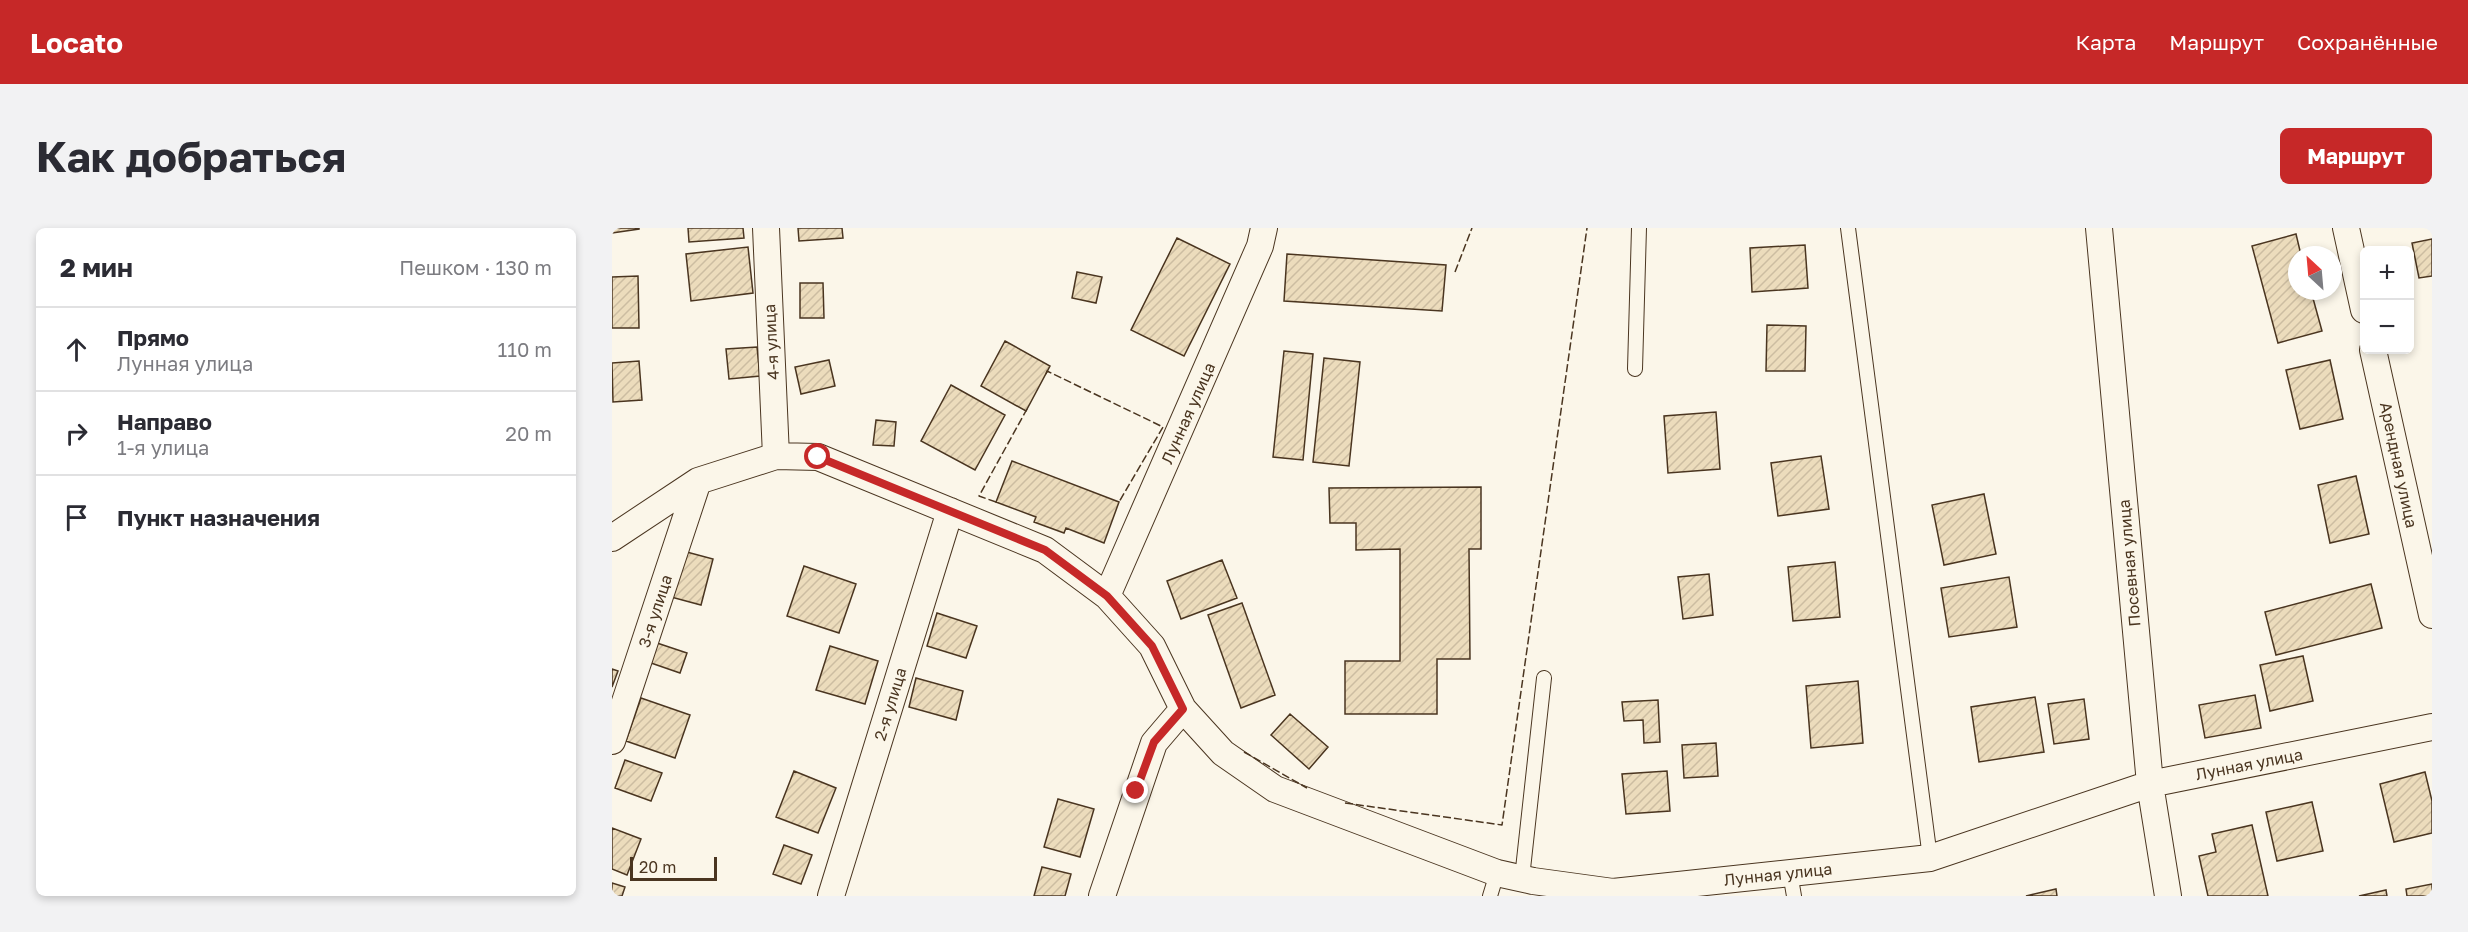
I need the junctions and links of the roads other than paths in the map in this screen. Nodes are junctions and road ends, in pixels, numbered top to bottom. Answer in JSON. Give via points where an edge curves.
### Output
{"nodes":[{"id":1,"x":766,"y":228,"type":"edge"},
{"id":2,"x":1264,"y":228,"type":"edge"},
{"id":3,"x":1640,"y":228,"type":"edge"},
{"id":4,"x":1848,"y":228,"type":"edge"},
{"id":5,"x":2099,"y":228,"type":"edge"},
{"id":6,"x":2346,"y":228,"type":"edge"},
{"id":7,"x":2362,"y":300,"type":"edge"},
{"id":8,"x":2374,"y":354,"type":"edge"},
{"id":9,"x":1635,"y":369,"type":"dead end"},
{"id":10,"x":776,"y":456,"type":"junction"},
{"id":11,"x":698,"y":481,"type":"junction"},
{"id":12,"x":950,"y":511,"type":"junction"},
{"id":13,"x":612,"y":538,"type":"edge"},
{"id":14,"x":1107,"y":596,"type":"junction"},
{"id":15,"x":2432,"y":615,"type":"edge"},
{"id":16,"x":1544,"y":678,"type":"dead end"},
{"id":17,"x":1183,"y":709,"type":"junction"},
{"id":18,"x":2432,"y":727,"type":"edge"},
{"id":19,"x":612,"y":741,"type":"edge"},
{"id":20,"x":2150,"y":784,"type":"junction"},
{"id":21,"x":1930,"y":858,"type":"junction"},
{"id":22,"x":1522,"y":878,"type":"junction"},
{"id":23,"x":1494,"y":884,"type":"edge"},
{"id":24,"x":1792,"y":884,"type":"edge"},
{"id":25,"x":831,"y":896,"type":"edge"},
{"id":26,"x":1102,"y":896,"type":"edge"},
{"id":27,"x":2168,"y":896,"type":"edge"}],
"edges":[{"from":1,"to":10,"type":"street","name":"4-я улица"},
{"from":2,"to":14,"type":"street","name":"Лунная улица","via":[[1260,246]]},
{"from":3,"to":9,"type":"lane"},
{"from":4,"to":21,"type":"lane"},
{"from":5,"to":20,"type":"street","name":"Посевная улица"},
{"from":6,"to":7,"type":"street"},
{"from":8,"to":15,"type":"street","name":"Арендная улица"},
{"from":10,"to":11,"type":"street","name":"Лунная улица"},
{"from":10,"to":12,"type":"street","name":"Лунная улица","via":[[818,457]]},
{"from":11,"to":13,"type":"street","name":"Лунная улица"},
{"from":11,"to":19,"type":"street","name":"3-я улица"},
{"from":12,"to":14,"type":"street","name":"Лунная улица","via":[[1045,550]]},
{"from":12,"to":25,"type":"street","name":"2-я улица"},
{"from":14,"to":17,"type":"street","name":"Лунная улица","via":[[1152,646]]},
{"from":16,"to":22,"type":"lane"},
{"from":17,"to":23,"type":"street","name":"Лунная улица","via":[[1223,753],[1275,789]]},
{"from":17,"to":26,"type":"street","via":[[1154,742]]},
{"from":18,"to":20,"type":"street","name":"Лунная улица"},
{"from":20,"to":21,"type":"street","name":"Лунная улица"},
{"from":20,"to":27,"type":"street","name":"Посевная улица"},
{"from":21,"to":24,"type":"street","name":"Лунная улица"},
{"from":22,"to":23,"type":"street","name":"Лунная улица"},
{"from":22,"to":24,"type":"street","name":"Лунная улица","via":[[1613,891]]}]}
